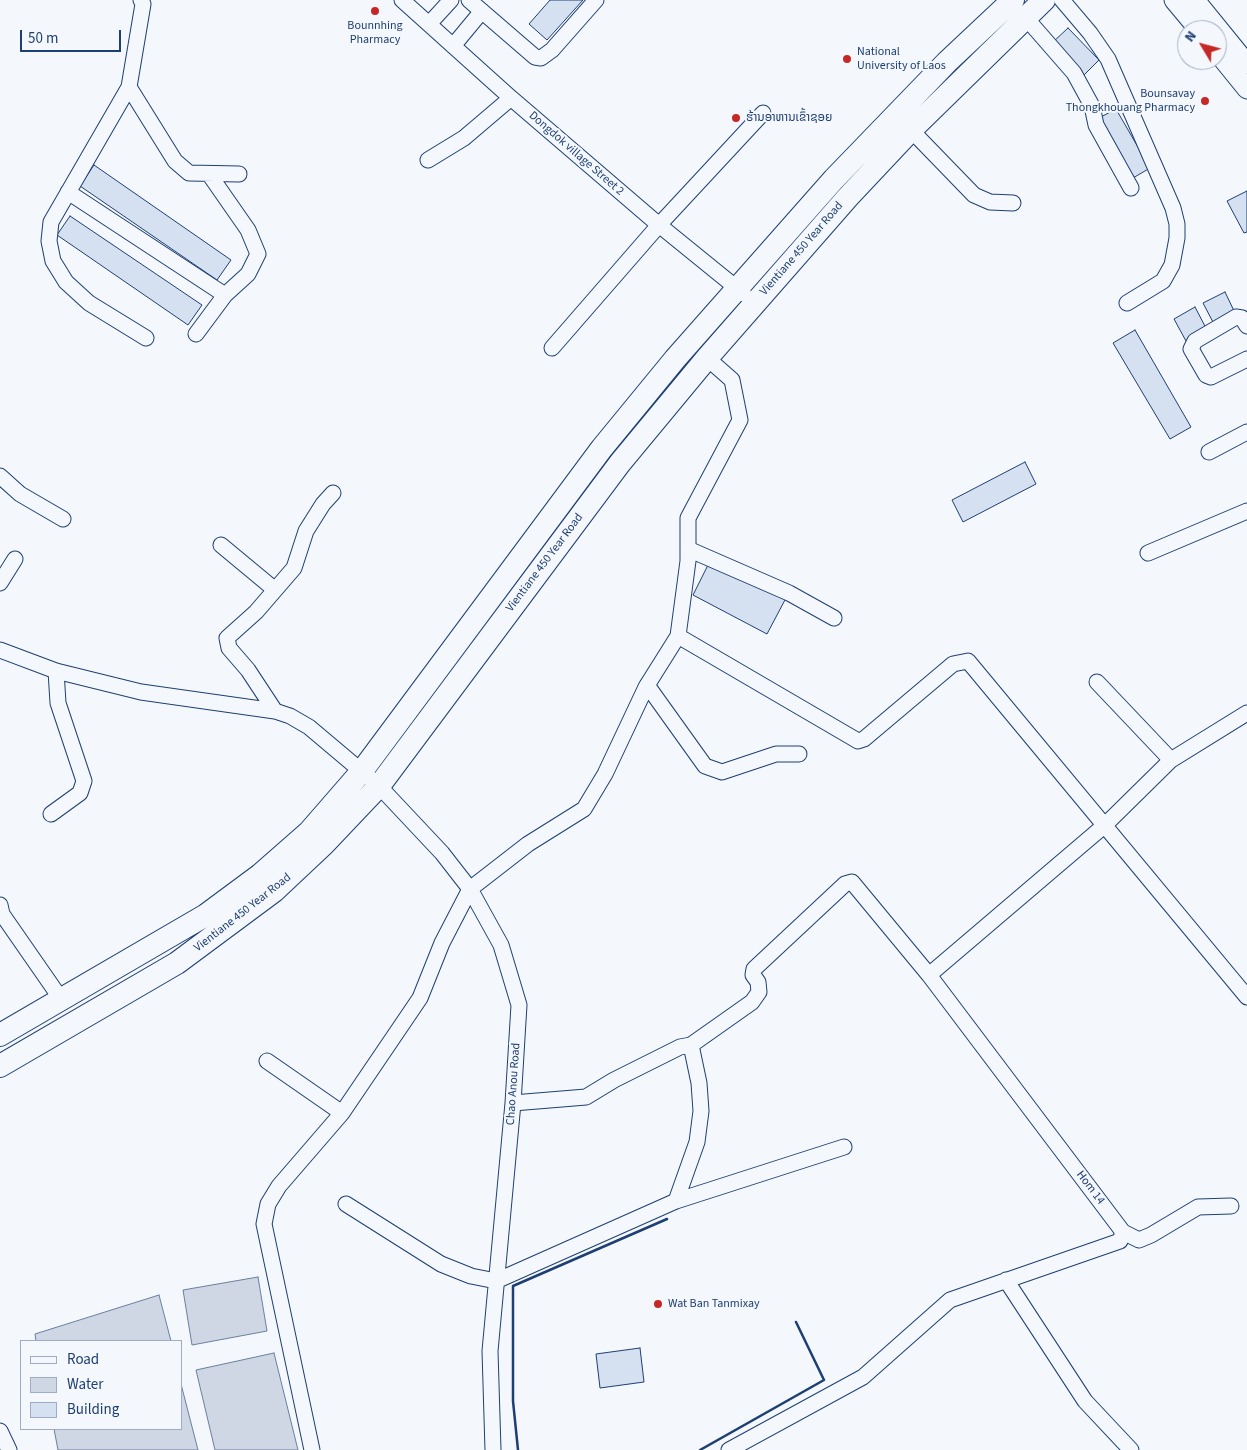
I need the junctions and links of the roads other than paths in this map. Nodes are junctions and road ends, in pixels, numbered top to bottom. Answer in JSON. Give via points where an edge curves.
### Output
{"nodes":[{"id":1,"x":141,"y":0,"type":"edge"},
{"id":2,"x":402,"y":0,"type":"edge"},
{"id":3,"x":451,"y":0,"type":"edge"},
{"id":4,"x":469,"y":0,"type":"edge"},
{"id":5,"x":596,"y":0,"type":"edge"},
{"id":6,"x":1013,"y":0,"type":"edge"},
{"id":7,"x":1044,"y":0,"type":"edge"},
{"id":8,"x":1062,"y":0,"type":"edge"},
{"id":9,"x":1174,"y":0,"type":"edge"},
{"id":10,"x":1195,"y":0,"type":"edge"},
{"id":11,"x":482,"y":11,"type":"junction"},
{"id":12,"x":1026,"y":18,"type":"junction"},
{"id":13,"x":1191,"y":20,"type":"edge"},
{"id":14,"x":429,"y":24,"type":"junction"},
{"id":15,"x":453,"y":46,"type":"junction"},
{"id":16,"x":1227,"y":64,"type":"edge"},
{"id":17,"x":1247,"y":64,"type":"edge"},
{"id":18,"x":130,"y":87,"type":"junction"},
{"id":19,"x":1247,"y":89,"type":"edge"},
{"id":20,"x":511,"y":98,"type":"junction"},
{"id":21,"x":762,"y":113,"type":"dead end"},
{"id":22,"x":911,"y":130,"type":"junction"},
{"id":23,"x":428,"y":160,"type":"dead end"},
{"id":24,"x":210,"y":174,"type":"junction"},
{"id":25,"x":239,"y":174,"type":"dead end"},
{"id":26,"x":1131,"y":188,"type":"dead end"},
{"id":27,"x":68,"y":192,"type":"junction"},
{"id":28,"x":1013,"y":203,"type":"dead end"},
{"id":29,"x":659,"y":225,"type":"junction"},
{"id":30,"x":736,"y":288,"type":"junction"},
{"id":31,"x":225,"y":295,"type":"junction"},
{"id":32,"x":755,"y":303,"type":"junction"},
{"id":33,"x":1127,"y":303,"type":"dead end"},
{"id":34,"x":1247,"y":326,"type":"edge"},
{"id":35,"x":196,"y":334,"type":"dead end"},
{"id":36,"x":146,"y":338,"type":"dead end"},
{"id":37,"x":552,"y":348,"type":"dead end"},
{"id":38,"x":707,"y":358,"type":"junction"},
{"id":39,"x":1247,"y":359,"type":"edge"},
{"id":40,"x":1247,"y":432,"type":"edge"},
{"id":41,"x":1210,"y":452,"type":"dead end"},
{"id":42,"x":0,"y":476,"type":"edge"},
{"id":43,"x":333,"y":493,"type":"dead end"},
{"id":44,"x":1247,"y":511,"type":"edge"},
{"id":45,"x":62,"y":519,"type":"dead end"},
{"id":46,"x":221,"y":545,"type":"dead end"},
{"id":47,"x":688,"y":549,"type":"junction"},
{"id":48,"x":1148,"y":552,"type":"dead end"},
{"id":49,"x":15,"y":559,"type":"dead end"},
{"id":50,"x":0,"y":583,"type":"edge"},
{"id":51,"x":274,"y":589,"type":"junction"},
{"id":52,"x":834,"y":618,"type":"dead end"},
{"id":53,"x":678,"y":636,"type":"junction"},
{"id":54,"x":0,"y":650,"type":"edge"},
{"id":55,"x":56,"y":671,"type":"junction"},
{"id":56,"x":1097,"y":682,"type":"dead end"},
{"id":57,"x":647,"y":685,"type":"junction"},
{"id":58,"x":275,"y":711,"type":"junction"},
{"id":59,"x":1247,"y":713,"type":"edge"},
{"id":60,"x":799,"y":754,"type":"dead end"},
{"id":61,"x":1171,"y":760,"type":"junction"},
{"id":62,"x":362,"y":770,"type":"junction"},
{"id":63,"x":379,"y":786,"type":"junction"},
{"id":64,"x":51,"y":814,"type":"dead end"},
{"id":65,"x":1105,"y":824,"type":"junction"},
{"id":66,"x":470,"y":889,"type":"junction"},
{"id":67,"x":0,"y":905,"type":"edge"},
{"id":68,"x":929,"y":974,"type":"junction"},
{"id":69,"x":1245,"y":990,"type":"edge"},
{"id":70,"x":61,"y":999,"type":"junction"},
{"id":71,"x":0,"y":1035,"type":"edge"},
{"id":72,"x":691,"y":1045,"type":"junction"},
{"id":73,"x":268,"y":1061,"type":"dead end"},
{"id":74,"x":0,"y":1066,"type":"edge"},
{"id":75,"x":513,"y":1103,"type":"junction"},
{"id":76,"x":342,"y":1113,"type":"junction"},
{"id":77,"x":844,"y":1146,"type":"dead end"},
{"id":78,"x":676,"y":1201,"type":"junction"},
{"id":79,"x":346,"y":1204,"type":"dead end"},
{"id":80,"x":1231,"y":1206,"type":"dead end"},
{"id":81,"x":1123,"y":1232,"type":"junction"},
{"id":82,"x":1006,"y":1280,"type":"junction"},
{"id":83,"x":496,"y":1281,"type":"junction"},
{"id":84,"x":0,"y":1431,"type":"edge"},
{"id":85,"x":9,"y":1450,"type":"edge"},
{"id":86,"x":312,"y":1450,"type":"edge"},
{"id":87,"x":493,"y":1450,"type":"edge"},
{"id":88,"x":729,"y":1450,"type":"edge"},
{"id":89,"x":1131,"y":1450,"type":"edge"}],
"edges":[{"from":1,"to":18,"type":"street"},
{"from":2,"to":14,"type":"street","name":"Dongdok village Street 2"},
{"from":3,"to":14,"type":"street"},
{"from":4,"to":11,"type":"street"},
{"from":5,"to":11,"type":"street","via":[[541,58],[535,57]]},
{"from":6,"to":30,"type":"highway","name":"Vientiane 450 Year Road","via":[[947,62],[834,178]]},
{"from":7,"to":12,"type":"highway","name":"Vientiane 450 Year Road"},
{"from":8,"to":33,"type":"street","via":[[1108,59],[1174,208],[1177,238],[1172,265],[1163,281]]},
{"from":9,"to":13,"type":"main road"},
{"from":10,"to":17,"type":"main road"},
{"from":11,"to":15,"type":"street"},
{"from":12,"to":22,"type":"highway","name":"Vientiane 450 Year Road"},
{"from":12,"to":26,"type":"street","via":[[1074,73],[1092,106],[1096,125]]},
{"from":14,"to":15,"type":"street","name":"Dongdok village Street 2"},
{"from":15,"to":20,"type":"street","name":"Dongdok village Street 2"},
{"from":16,"to":19,"type":"main road"},
{"from":18,"to":24,"type":"street","via":[[175,161],[189,173]]},
{"from":18,"to":27,"type":"street"},
{"from":20,"to":23,"type":"street","via":[[464,138]]},
{"from":20,"to":29,"type":"street","name":"Dongdok village Street 2"},
{"from":21,"to":29,"type":"street"},
{"from":22,"to":28,"type":"street","via":[[974,194],[990,202]]},
{"from":22,"to":32,"type":"highway","name":"Vientiane 450 Year Road"},
{"from":24,"to":25,"type":"street"},
{"from":24,"to":31,"type":"street","via":[[248,230],[258,254],[248,274]]},
{"from":27,"to":31,"type":"street"},
{"from":27,"to":36,"type":"street","via":[[51,222],[53,261],[66,282],[89,303]]},
{"from":29,"to":30,"type":"street","name":"Dongdok village Street 2"},
{"from":29,"to":37,"type":"street"},
{"from":30,"to":32,"type":"street","name":"Dongdok village Street 2"},
{"from":30,"to":62,"type":"highway","name":"Vientiane 450 Year Road","via":[[602,448]]},
{"from":31,"to":35,"type":"street"},
{"from":32,"to":38,"type":"highway","name":"Vientiane 450 Year Road"},
{"from":34,"to":39,"type":"street","via":[[1242,318],[1236,317],[1195,342],[1192,348],[1206,375],[1211,378]]},
{"from":38,"to":47,"type":"street","via":[[732,380],[740,420],[688,518]]},
{"from":38,"to":63,"type":"highway","name":"Vientiane 450 Year Road","via":[[620,463]]},
{"from":40,"to":41,"type":"street"},
{"from":42,"to":45,"type":"street","via":[[20,494]]},
{"from":43,"to":51,"type":"street","via":[[306,531],[294,568]]},
{"from":44,"to":48,"type":"street"},
{"from":46,"to":51,"type":"street"},
{"from":47,"to":52,"type":"street","via":[[789,593]]},
{"from":47,"to":53,"type":"street"},
{"from":49,"to":50,"type":"street"},
{"from":51,"to":58,"type":"street","via":[[256,612],[227,638],[229,648]]},
{"from":53,"to":57,"type":"street"},
{"from":53,"to":65,"type":"street","via":[[858,741],[952,664],[968,661]]},
{"from":54,"to":55,"type":"street"},
{"from":55,"to":58,"type":"street","via":[[141,692]]},
{"from":55,"to":64,"type":"street","via":[[58,704],[84,781],[80,793]]},
{"from":56,"to":61,"type":"street"},
{"from":57,"to":60,"type":"street","via":[[705,766],[722,772],[776,754]]},
{"from":57,"to":66,"type":"street","via":[[605,774],[584,809],[528,844]]},
{"from":58,"to":62,"type":"street","name":"Chao Anou Road","via":[[309,727]]},
{"from":59,"to":61,"type":"street"},
{"from":61,"to":65,"type":"street"},
{"from":62,"to":63,"type":"street","name":"Chao Anou Road"},
{"from":62,"to":70,"type":"highway","name":"Vientiane 450 Year Road","via":[[309,832],[260,874],[206,915]]},
{"from":63,"to":66,"type":"street","name":"Chao Anou Road","via":[[442,853]]},
{"from":63,"to":74,"type":"highway","name":"Vientiane 450 Year Road","via":[[296,871],[220,933],[177,963]]},
{"from":65,"to":68,"type":"street"},
{"from":65,"to":69,"type":"street"},
{"from":66,"to":75,"type":"street","name":"Chao Anou Road","via":[[501,945],[519,1005]]},
{"from":66,"to":76,"type":"street","via":[[442,943],[420,998]]},
{"from":67,"to":70,"type":"street","via":[[2,914]]},
{"from":68,"to":72,"type":"street","name":"Hom 14","via":[[852,882],[845,884],[754,969],[759,992],[752,1002]]},
{"from":68,"to":81,"type":"street","name":"Hom 14"},
{"from":70,"to":71,"type":"highway","name":"Vientiane 450 Year Road"},
{"from":72,"to":75,"type":"street","via":[[672,1051],[586,1097]]},
{"from":72,"to":78,"type":"street","via":[[701,1111],[697,1142]]},
{"from":73,"to":76,"type":"street"},
{"from":75,"to":83,"type":"street","name":"Chao Anou Road"},
{"from":76,"to":86,"type":"street","via":[[279,1186],[268,1204],[264,1224]]},
{"from":77,"to":78,"type":"street"},
{"from":78,"to":83,"type":"street"},
{"from":79,"to":83,"type":"street","via":[[441,1264],[470,1276]]},
{"from":80,"to":81,"type":"street","via":[[1198,1207],[1139,1240]]},
{"from":81,"to":82,"type":"street","via":[[1120,1241]]},
{"from":82,"to":88,"type":"street","via":[[950,1300],[863,1377]]},
{"from":82,"to":89,"type":"street","via":[[1085,1401]]},
{"from":83,"to":87,"type":"street","name":"Chao Anou Road","via":[[490,1351]]},
{"from":84,"to":85,"type":"street"}]}
